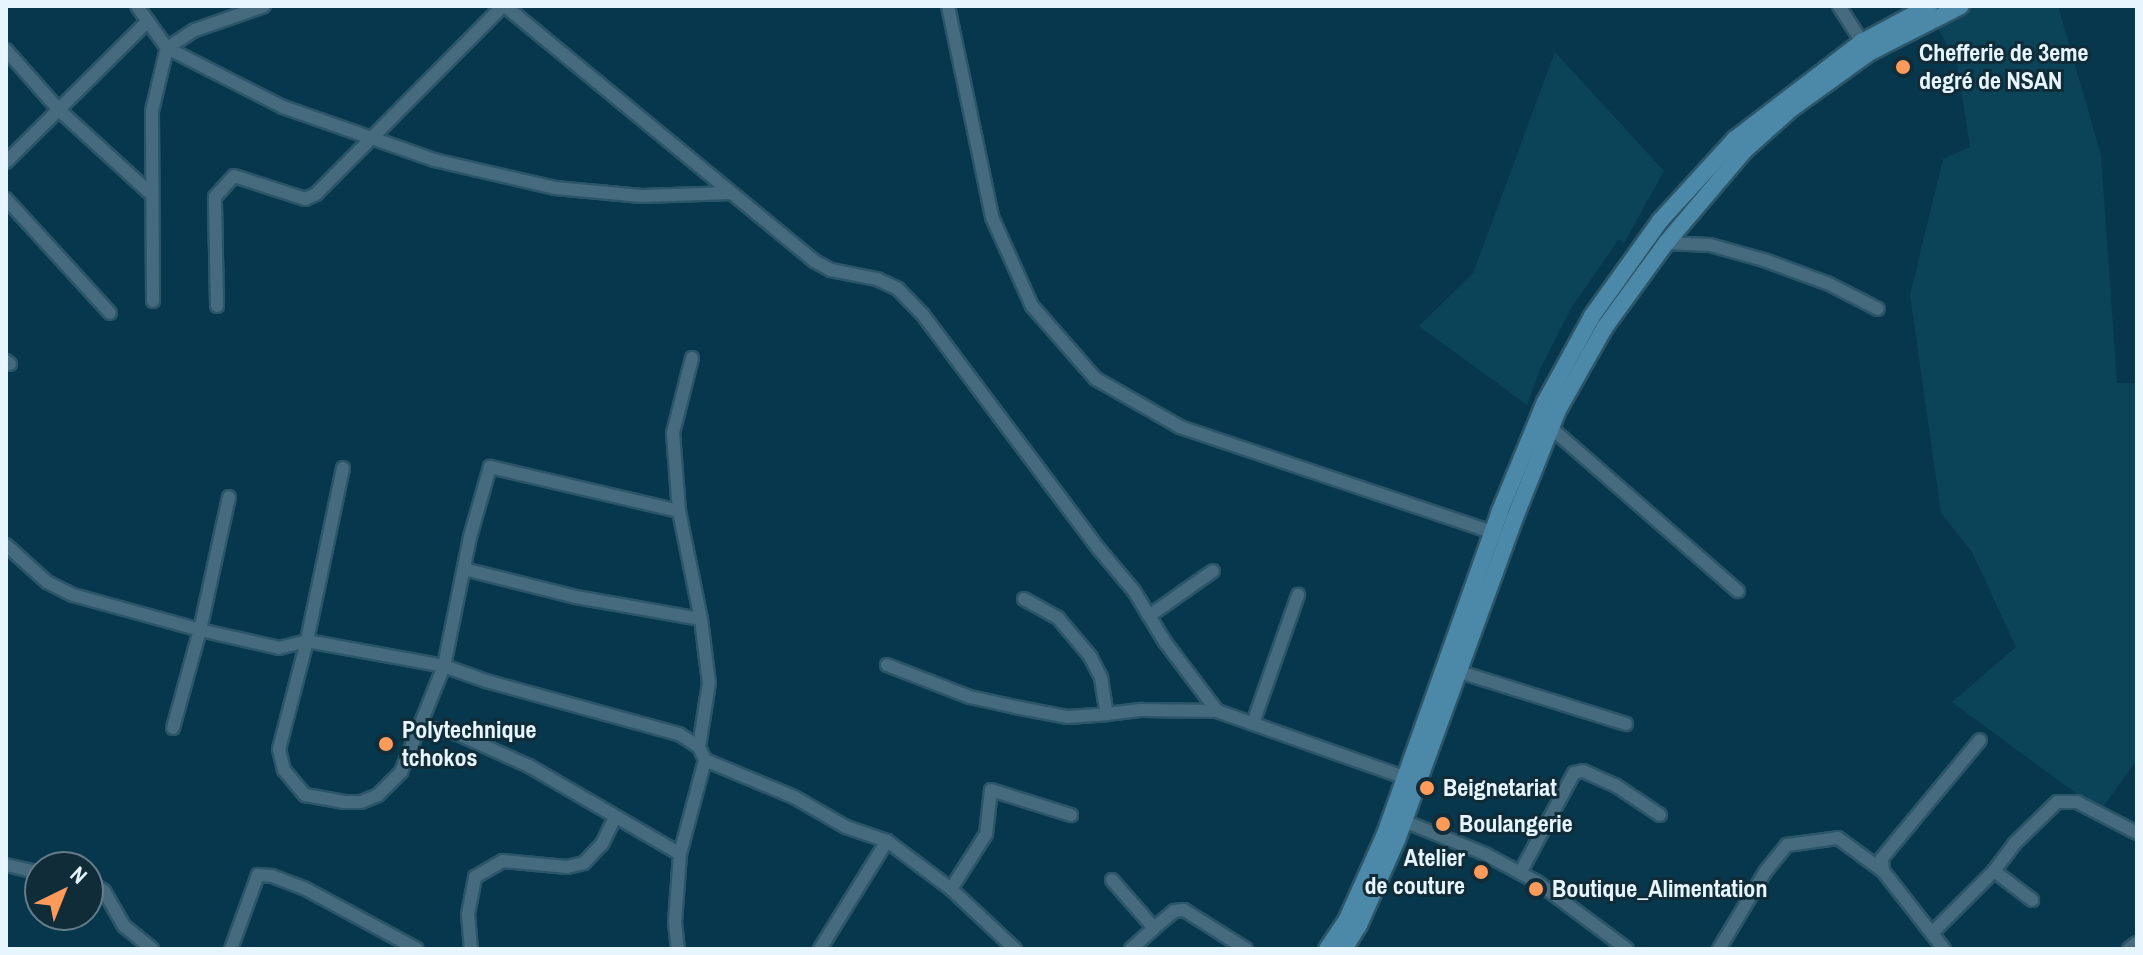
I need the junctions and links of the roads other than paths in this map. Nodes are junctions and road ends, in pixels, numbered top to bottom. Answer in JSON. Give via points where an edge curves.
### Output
{"nodes":[{"id":1,"x":137,"y":6,"type":"edge"},
{"id":2,"x":264,"y":6,"type":"edge"},
{"id":3,"x":504,"y":6,"type":"edge"},
{"id":4,"x":948,"y":6,"type":"edge"},
{"id":5,"x":1839,"y":6,"type":"edge"},
{"id":6,"x":1929,"y":6,"type":"edge"},
{"id":7,"x":1961,"y":6,"type":"edge"},
{"id":8,"x":148,"y":21,"type":"junction"},
{"id":9,"x":1862,"y":42,"type":"junction"},
{"id":10,"x":167,"y":48,"type":"junction"},
{"id":11,"x":6,"y":50,"type":"edge"},
{"id":12,"x":59,"y":110,"type":"junction"},
{"id":13,"x":372,"y":138,"type":"junction"},
{"id":14,"x":6,"y":162,"type":"edge"},
{"id":15,"x":731,"y":193,"type":"junction"},
{"id":16,"x":151,"y":194,"type":"junction"},
{"id":17,"x":6,"y":199,"type":"edge"},
{"id":18,"x":1666,"y":243,"type":"junction"},
{"id":19,"x":153,"y":301,"type":"dead end"},
{"id":20,"x":217,"y":306,"type":"dead end"},
{"id":21,"x":1878,"y":309,"type":"dead end"},
{"id":22,"x":110,"y":313,"type":"dead end"},
{"id":23,"x":692,"y":358,"type":"dead end"},
{"id":24,"x":1551,"y":428,"type":"junction"},
{"id":25,"x":343,"y":468,"type":"dead end"},
{"id":26,"x":229,"y":497,"type":"dead end"},
{"id":27,"x":679,"y":511,"type":"junction"},
{"id":28,"x":1500,"y":535,"type":"junction"},
{"id":29,"x":6,"y":545,"type":"edge"},
{"id":30,"x":464,"y":569,"type":"junction"},
{"id":31,"x":1213,"y":571,"type":"dead end"},
{"id":32,"x":1738,"y":591,"type":"dead end"},
{"id":33,"x":1298,"y":595,"type":"dead end"},
{"id":34,"x":1024,"y":599,"type":"dead end"},
{"id":35,"x":1149,"y":616,"type":"junction"},
{"id":36,"x":701,"y":619,"type":"junction"},
{"id":37,"x":200,"y":630,"type":"junction"},
{"id":38,"x":307,"y":641,"type":"junction"},
{"id":39,"x":887,"y":665,"type":"dead end"},
{"id":40,"x":444,"y":666,"type":"junction"},
{"id":41,"x":1460,"y":672,"type":"junction"},
{"id":42,"x":1217,"y":711,"type":"junction"},
{"id":43,"x":1107,"y":714,"type":"junction"},
{"id":44,"x":1253,"y":723,"type":"junction"},
{"id":45,"x":1626,"y":724,"type":"dead end"},
{"id":46,"x":420,"y":726,"type":"junction"},
{"id":47,"x":173,"y":728,"type":"dead end"},
{"id":48,"x":1980,"y":740,"type":"dead end"},
{"id":49,"x":699,"y":747,"type":"junction"},
{"id":50,"x":705,"y":760,"type":"junction"},
{"id":51,"x":1403,"y":777,"type":"junction"},
{"id":52,"x":1071,"y":815,"type":"dead end"},
{"id":53,"x":1660,"y":815,"type":"dead end"},
{"id":54,"x":615,"y":817,"type":"junction"},
{"id":55,"x":1398,"y":818,"type":"junction"},
{"id":56,"x":2137,"y":833,"type":"edge"},
{"id":57,"x":887,"y":841,"type":"junction"},
{"id":58,"x":680,"y":854,"type":"junction"},
{"id":59,"x":1883,"y":871,"type":"junction"},
{"id":60,"x":1994,"y":871,"type":"junction"},
{"id":61,"x":1520,"y":873,"type":"junction"},
{"id":62,"x":1112,"y":880,"type":"dead end"},
{"id":63,"x":951,"y":889,"type":"junction"},
{"id":64,"x":104,"y":891,"type":"edge"},
{"id":65,"x":2032,"y":900,"type":"dead end"},
{"id":66,"x":1154,"y":928,"type":"junction"},
{"id":67,"x":1934,"y":931,"type":"junction"},
{"id":68,"x":2137,"y":943,"type":"edge"},
{"id":69,"x":152,"y":949,"type":"edge"},
{"id":70,"x":231,"y":949,"type":"edge"},
{"id":71,"x":417,"y":949,"type":"edge"},
{"id":72,"x":471,"y":949,"type":"edge"},
{"id":73,"x":678,"y":949,"type":"edge"},
{"id":74,"x":820,"y":949,"type":"edge"},
{"id":75,"x":1015,"y":949,"type":"edge"},
{"id":76,"x":1131,"y":949,"type":"edge"},
{"id":77,"x":1246,"y":949,"type":"edge"},
{"id":78,"x":1327,"y":949,"type":"edge"},
{"id":79,"x":1344,"y":949,"type":"edge"},
{"id":80,"x":1627,"y":949,"type":"edge"},
{"id":81,"x":1719,"y":949,"type":"edge"},
{"id":82,"x":1944,"y":949,"type":"edge"},
{"id":83,"x":2129,"y":949,"type":"edge"}],
"edges":[{"from":1,"to":8,"type":"street"},
{"from":2,"to":10,"type":"street","via":[[195,30]]},
{"from":3,"to":13,"type":"street"},
{"from":3,"to":15,"type":"street"},
{"from":4,"to":28,"type":"street","via":[[992,217],[1032,306],[1096,379],[1180,427]]},
{"from":5,"to":9,"type":"street"},
{"from":6,"to":9,"type":"main road"},
{"from":7,"to":18,"type":"main road","via":[[1869,53],[1791,109],[1745,150]]},
{"from":8,"to":10,"type":"street"},
{"from":8,"to":12,"type":"street"},
{"from":9,"to":28,"type":"main road","via":[[1735,139],[1660,221],[1592,316],[1551,389]]},
{"from":10,"to":13,"type":"street","via":[[283,107]]},
{"from":10,"to":16,"type":"street","via":[[152,111]]},
{"from":11,"to":12,"type":"street"},
{"from":12,"to":14,"type":"street"},
{"from":12,"to":16,"type":"street"},
{"from":13,"to":15,"type":"street","via":[[434,160],[555,188],[642,196]]},
{"from":13,"to":20,"type":"street","via":[[305,199],[234,176],[215,197]]},
{"from":15,"to":35,"type":"street","via":[[814,261],[898,289],[923,315]]},
{"from":16,"to":19,"type":"street"},
{"from":17,"to":22,"type":"street"},
{"from":18,"to":21,"type":"street","via":[[1710,245],[1764,260]]},
{"from":18,"to":24,"type":"main road","via":[[1605,327]]},
{"from":23,"to":27,"type":"street","via":[[673,433]]},
{"from":24,"to":28,"type":"main road"},
{"from":24,"to":32,"type":"street"},
{"from":25,"to":38,"type":"street"},
{"from":26,"to":37,"type":"street"},
{"from":27,"to":30,"type":"street","via":[[490,467]]},
{"from":27,"to":36,"type":"street"},
{"from":28,"to":41,"type":"main road"},
{"from":28,"to":51,"type":"main road"},
{"from":29,"to":37,"type":"street","via":[[47,582],[73,595]]},
{"from":30,"to":36,"type":"street","via":[[576,597]]},
{"from":30,"to":40,"type":"street"},
{"from":31,"to":35,"type":"street"},
{"from":33,"to":44,"type":"street"},
{"from":34,"to":43,"type":"street","via":[[1058,618],[1090,656],[1101,678]]},
{"from":35,"to":42,"type":"street"},
{"from":36,"to":49,"type":"street","via":[[709,683]]},
{"from":37,"to":38,"type":"street","via":[[279,648]]},
{"from":37,"to":47,"type":"street"},
{"from":38,"to":40,"type":"street"},
{"from":38,"to":46,"type":"street","via":[[279,749],[284,770],[305,795],[361,802],[378,795],[401,772]]},
{"from":39,"to":43,"type":"street","via":[[985,700],[1068,717]]},
{"from":40,"to":46,"type":"street"},
{"from":40,"to":49,"type":"street","via":[[679,734]]},
{"from":41,"to":45,"type":"street"},
{"from":41,"to":55,"type":"main road"},
{"from":42,"to":43,"type":"street"},
{"from":42,"to":44,"type":"street"},
{"from":44,"to":51,"type":"street"},
{"from":46,"to":54,"type":"street","via":[[458,734],[529,766]]},
{"from":48,"to":59,"type":"street","via":[[1886,852]]},
{"from":49,"to":50,"type":"street"},
{"from":50,"to":57,"type":"street"},
{"from":50,"to":58,"type":"street"},
{"from":51,"to":55,"type":"main road"},
{"from":52,"to":63,"type":"street","via":[[991,790],[986,834]]},
{"from":53,"to":61,"type":"street","via":[[1615,785],[1583,771],[1574,773]]},
{"from":54,"to":58,"type":"street"},
{"from":54,"to":72,"type":"street","via":[[602,844],[584,863],[567,867],[503,861],[475,877],[468,914]]},
{"from":55,"to":61,"type":"street"},
{"from":55,"to":78,"type":"main road"},
{"from":55,"to":79,"type":"main road","via":[[1359,925]]},
{"from":56,"to":60,"type":"street","via":[[2077,802],[2057,802]]},
{"from":57,"to":63,"type":"street"},
{"from":57,"to":74,"type":"street"},
{"from":58,"to":73,"type":"street"},
{"from":59,"to":67,"type":"street"},
{"from":59,"to":81,"type":"street","via":[[1838,838],[1787,845]]},
{"from":60,"to":65,"type":"street"},
{"from":60,"to":67,"type":"street"},
{"from":61,"to":80,"type":"street"},
{"from":62,"to":66,"type":"street"},
{"from":63,"to":75,"type":"street"},
{"from":64,"to":69,"type":"street","via":[[124,926]]},
{"from":66,"to":76,"type":"street"},
{"from":66,"to":77,"type":"street","via":[[1174,911],[1184,910]]},
{"from":67,"to":82,"type":"street"},
{"from":68,"to":83,"type":"street"},
{"from":70,"to":71,"type":"street","via":[[258,875],[304,888]]}]}
